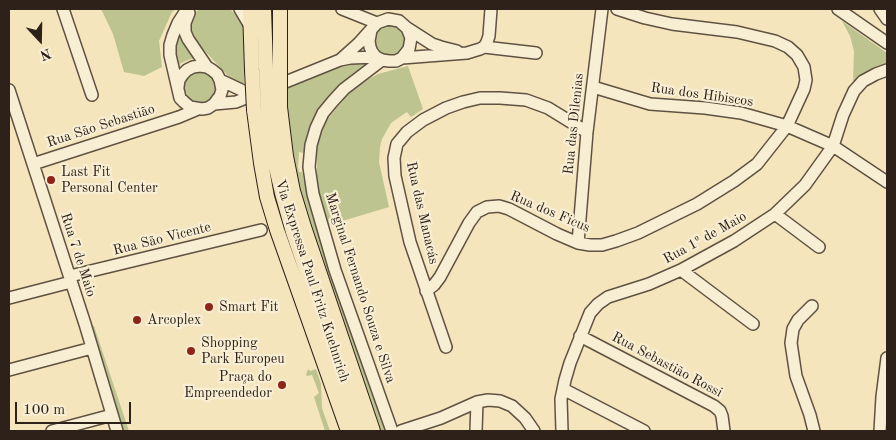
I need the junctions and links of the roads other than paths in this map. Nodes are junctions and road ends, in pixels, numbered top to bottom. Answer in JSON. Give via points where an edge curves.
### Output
{"nodes":[{"id":1,"x":63,"y":9,"type":"edge"},
{"id":2,"x":187,"y":9,"type":"edge"},
{"id":3,"x":192,"y":9,"type":"edge"},
{"id":4,"x":240,"y":9,"type":"edge"},
{"id":5,"x":250,"y":9,"type":"edge"},
{"id":6,"x":264,"y":9,"type":"edge"},
{"id":7,"x":280,"y":9,"type":"edge"},
{"id":8,"x":342,"y":9,"type":"edge"},
{"id":9,"x":491,"y":9,"type":"edge"},
{"id":10,"x":602,"y":9,"type":"edge"},
{"id":11,"x":617,"y":9,"type":"edge"},
{"id":12,"x":838,"y":9,"type":"edge"},
{"id":13,"x":880,"y":9,"type":"edge"},
{"id":14,"x":887,"y":19,"type":"edge"},
{"id":15,"x":250,"y":26,"type":"junction"},
{"id":16,"x":374,"y":27,"type":"junction"},
{"id":17,"x":407,"y":28,"type":"junction"},
{"id":18,"x":887,"y":43,"type":"edge"},
{"id":19,"x":484,"y":47,"type":"junction"},
{"id":20,"x":467,"y":53,"type":"junction"},
{"id":21,"x":536,"y":53,"type":"dead end"},
{"id":22,"x":379,"y":58,"type":"junction"},
{"id":23,"x":402,"y":58,"type":"junction"},
{"id":24,"x":340,"y":60,"type":"junction"},
{"id":25,"x":207,"y":67,"type":"junction"},
{"id":26,"x":266,"y":68,"type":"junction"},
{"id":27,"x":887,"y":70,"type":"edge"},
{"id":28,"x":220,"y":80,"type":"junction"},
{"id":29,"x":178,"y":87,"type":"junction"},
{"id":30,"x":593,"y":87,"type":"junction"},
{"id":31,"x":9,"y":90,"type":"edge"},
{"id":32,"x":92,"y":95,"type":"dead end"},
{"id":33,"x":252,"y":95,"type":"junction"},
{"id":34,"x":184,"y":102,"type":"junction"},
{"id":35,"x":214,"y":104,"type":"junction"},
{"id":36,"x":267,"y":108,"type":"junction"},
{"id":37,"x":198,"y":109,"type":"junction"},
{"id":38,"x":179,"y":117,"type":"junction"},
{"id":39,"x":787,"y":126,"type":"junction"},
{"id":40,"x":588,"y":132,"type":"junction"},
{"id":41,"x":833,"y":146,"type":"junction"},
{"id":42,"x":33,"y":164,"type":"junction"},
{"id":43,"x":887,"y":182,"type":"edge"},
{"id":44,"x":775,"y":214,"type":"junction"},
{"id":45,"x":261,"y":230,"type":"dead end"},
{"id":46,"x":578,"y":243,"type":"junction"},
{"id":47,"x":819,"y":247,"type":"dead end"},
{"id":48,"x":681,"y":270,"type":"junction"},
{"id":49,"x":70,"y":279,"type":"junction"},
{"id":50,"x":426,"y":290,"type":"junction"},
{"id":51,"x":9,"y":298,"type":"edge"},
{"id":52,"x":812,"y":306,"type":"dead end"},
{"id":53,"x":753,"y":324,"type":"dead end"},
{"id":54,"x":580,"y":336,"type":"junction"},
{"id":55,"x":446,"y":347,"type":"dead end"},
{"id":56,"x":92,"y":348,"type":"junction"},
{"id":57,"x":887,"y":358,"type":"edge"},
{"id":58,"x":9,"y":370,"type":"edge"},
{"id":59,"x":563,"y":389,"type":"junction"},
{"id":60,"x":477,"y":402,"type":"junction"},
{"id":61,"x":112,"y":415,"type":"junction"},
{"id":62,"x":52,"y":431,"type":"edge"},
{"id":63,"x":116,"y":431,"type":"edge"},
{"id":64,"x":348,"y":431,"type":"edge"},
{"id":65,"x":361,"y":431,"type":"edge"},
{"id":66,"x":374,"y":431,"type":"edge"},
{"id":67,"x":392,"y":431,"type":"edge"},
{"id":68,"x":401,"y":431,"type":"edge"},
{"id":69,"x":476,"y":431,"type":"edge"},
{"id":70,"x":534,"y":431,"type":"edge"},
{"id":71,"x":562,"y":431,"type":"edge"},
{"id":72,"x":644,"y":431,"type":"edge"},
{"id":73,"x":724,"y":431,"type":"edge"},
{"id":74,"x":814,"y":431,"type":"edge"},
{"id":75,"x":880,"y":431,"type":"edge"}],
"edges":[{"from":1,"to":32,"type":"street"},
{"from":2,"to":29,"type":"street","via":[[170,45]]},
{"from":3,"to":25,"type":"street","via":[[185,23],[185,32]]},
{"from":4,"to":15,"type":"street"},
{"from":5,"to":15,"type":"main road"},
{"from":6,"to":26,"type":"main road","name":"Via Expressa Paul Fritz Kuehnrich"},
{"from":7,"to":26,"type":"main road","name":"Via Expressa Paul Fritz Kuehnrich"},
{"from":8,"to":16,"type":"street"},
{"from":9,"to":19,"type":"street","via":[[489,36]]},
{"from":10,"to":30,"type":"street","name":"Rua das Dilenias"},
{"from":11,"to":39,"type":"street","name":"Rua dos Ficus","via":[[672,24],[736,32],[788,47],[804,67],[806,80]]},
{"from":12,"to":18,"type":"street"},
{"from":13,"to":14,"type":"street"},
{"from":15,"to":26,"type":"main road"},
{"from":16,"to":17,"type":"street","via":[[382,20],[393,19]]},
{"from":16,"to":22,"type":"street","via":[[368,41]]},
{"from":16,"to":24,"type":"street"},
{"from":17,"to":20,"type":"street","via":[[432,44]]},
{"from":17,"to":23,"type":"street","via":[[411,44]]},
{"from":19,"to":20,"type":"street"},
{"from":19,"to":21,"type":"street"},
{"from":20,"to":23,"type":"street"},
{"from":22,"to":23,"type":"street","via":[[389,62]]},
{"from":22,"to":24,"type":"street"},
{"from":22,"to":67,"type":"street","name":"Marginal Fernando Souza e Silva","via":[[323,113],[311,145],[310,167],[313,194],[333,264]]},
{"from":24,"to":33,"type":"street"},
{"from":25,"to":28,"type":"street"},
{"from":25,"to":29,"type":"street","via":[[187,70]]},
{"from":26,"to":36,"type":"main road","name":"Via Expressa Paul Fritz Kuehnrich","bridge":true},
{"from":27,"to":41,"type":"street","name":"Rua 1º de Maio","via":[[863,81],[854,92]]},
{"from":28,"to":33,"type":"street"},
{"from":28,"to":35,"type":"street","via":[[222,90]]},
{"from":29,"to":34,"type":"street"},
{"from":30,"to":39,"type":"street","name":"Rua dos Hibiscos","via":[[650,104],[741,113]]},
{"from":30,"to":40,"type":"street","name":"Rua das Dilenias"},
{"from":31,"to":42,"type":"street","name":"Rua 7 de Maio"},
{"from":33,"to":35,"type":"street","via":[[236,102]]},
{"from":34,"to":37,"type":"street"},
{"from":34,"to":38,"type":"street"},
{"from":35,"to":37,"type":"street"},
{"from":36,"to":64,"type":"main road","via":[[260,163],[267,197]]},
{"from":36,"to":65,"type":"main road","name":"Via Expressa Paul Fritz Kuehnrich","via":[[282,193]]},
{"from":36,"to":66,"type":"main road","name":"Via Expressa Paul Fritz Kuehnrich","via":[[286,156],[304,227]]},
{"from":37,"to":38,"type":"street","name":"Rua São Sebastião"},
{"from":38,"to":42,"type":"street","name":"Rua São Sebastião"},
{"from":39,"to":41,"type":"street","name":"Rua dos Hibiscos"},
{"from":39,"to":46,"type":"street","name":"Rua dos Ficus","via":[[757,164],[696,204],[616,241],[602,245]]},
{"from":40,"to":46,"type":"street","name":"Rua das Dilenias"},
{"from":40,"to":50,"type":"street","name":"Rua das Manacás","via":[[548,108],[526,100],[480,98],[446,108],[407,132],[397,144],[394,158],[396,176],[410,242]]},
{"from":41,"to":43,"type":"street","name":"Rua dos Hibiscos"},
{"from":41,"to":44,"type":"street","name":"Rua 1º de Maio","via":[[805,185]]},
{"from":42,"to":49,"type":"street","name":"Rua 7 de Maio"},
{"from":44,"to":47,"type":"street"},
{"from":44,"to":48,"type":"street","name":"Rua 1º de Maio"},
{"from":45,"to":49,"type":"street","name":"Rua São Vicente"},
{"from":46,"to":50,"type":"street","name":"Rua dos Ficus","via":[[509,209],[487,207],[477,212],[440,277]]},
{"from":48,"to":53,"type":"street"},
{"from":48,"to":54,"type":"street","name":"Rua 1º de Maio","via":[[608,297],[590,312]]},
{"from":49,"to":51,"type":"street","name":"Rua São Vicente"},
{"from":49,"to":56,"type":"street","name":"Rua 7 de Maio"},
{"from":50,"to":55,"type":"street","name":"Rua das Manacás"},
{"from":52,"to":74,"type":"street","via":[[798,320],[791,343],[796,376]]},
{"from":54,"to":59,"type":"street","name":"Rua 1º de Maio"},
{"from":54,"to":73,"type":"street","name":"Rua Sebastião Rossi","via":[[714,406],[722,416]]},
{"from":56,"to":58,"type":"street"},
{"from":56,"to":61,"type":"street","name":"Rua 7 de Maio"},
{"from":57,"to":75,"type":"street"},
{"from":59,"to":71,"type":"street","name":"Rua 1º de Maio"},
{"from":59,"to":72,"type":"street"},
{"from":60,"to":68,"type":"street"},
{"from":60,"to":69,"type":"street"},
{"from":60,"to":70,"type":"street","via":[[500,401],[512,406]]},
{"from":61,"to":62,"type":"street"},
{"from":61,"to":63,"type":"street","name":"Rua 7 de Maio"}]}
